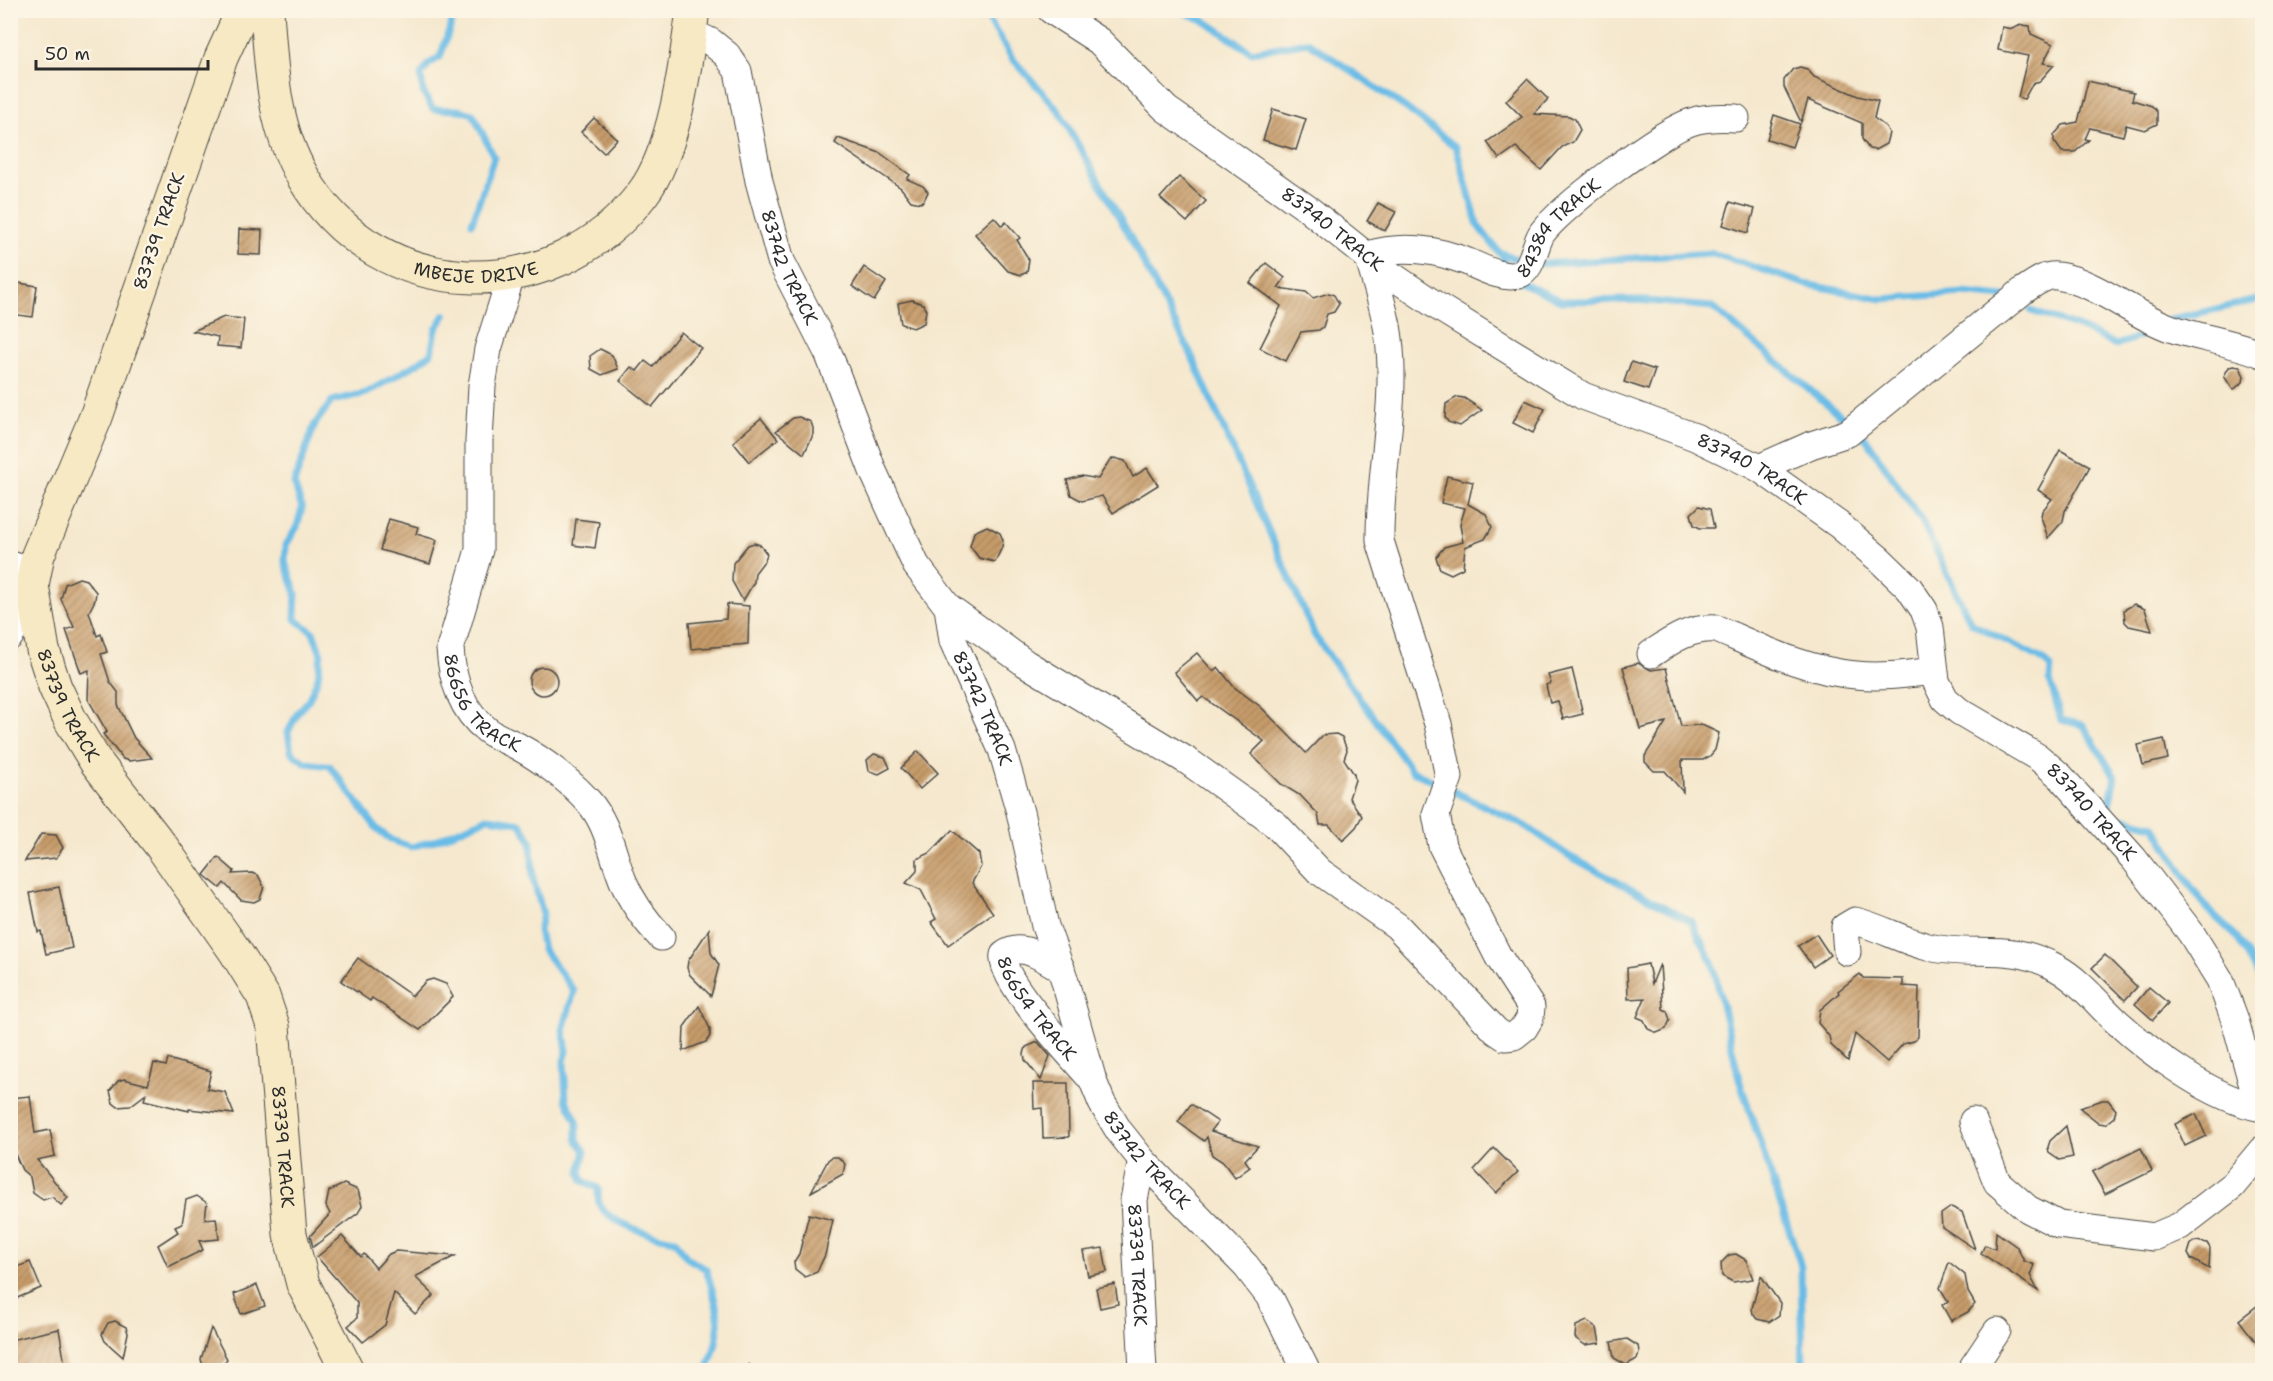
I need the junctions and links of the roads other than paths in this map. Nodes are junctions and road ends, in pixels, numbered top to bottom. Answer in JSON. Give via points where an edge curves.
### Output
{"nodes":[{"id":1,"x":243,"y":10,"type":"edge"},
{"id":2,"x":267,"y":10,"type":"edge"},
{"id":3,"x":1051,"y":10,"type":"edge"},
{"id":4,"x":691,"y":22,"type":"edge"},
{"id":5,"x":1736,"y":118,"type":"dead end"},
{"id":6,"x":1368,"y":255,"type":"junction"},
{"id":7,"x":512,"y":276,"type":"junction"},
{"id":8,"x":2262,"y":354,"type":"edge"},
{"id":9,"x":1759,"y":468,"type":"junction"},
{"id":10,"x":26,"y":578,"type":"edge"},
{"id":11,"x":948,"y":607,"type":"junction"},
{"id":12,"x":10,"y":636,"type":"edge"},
{"id":13,"x":1651,"y":654,"type":"dead end"},
{"id":14,"x":1934,"y":671,"type":"junction"},
{"id":15,"x":661,"y":937,"type":"dead end"},
{"id":16,"x":1847,"y":952,"type":"dead end"},
{"id":17,"x":1061,"y":968,"type":"junction"},
{"id":18,"x":1093,"y":1081,"type":"junction"},
{"id":19,"x":2262,"y":1101,"type":"edge"},
{"id":20,"x":2262,"y":1108,"type":"edge"},
{"id":21,"x":1973,"y":1121,"type":"dead end"},
{"id":22,"x":2262,"y":1150,"type":"edge"},
{"id":23,"x":1142,"y":1160,"type":"junction"},
{"id":24,"x":1996,"y":1331,"type":"dead end"},
{"id":25,"x":347,"y":1371,"type":"edge"},
{"id":26,"x":1143,"y":1371,"type":"edge"},
{"id":27,"x":1306,"y":1371,"type":"edge"},
{"id":28,"x":1971,"y":1371,"type":"edge"}],
"edges":[{"from":1,"to":10,"type":"street","name":"83739 TRACK","via":[[221,58],[96,417]]},
{"from":2,"to":7,"type":"street","name":"MBEJE DRIVE","via":[[278,115],[302,177],[321,206],[347,233],[392,259],[461,277]]},
{"from":3,"to":6,"type":"street","name":"83740 TRACK","via":[[1099,41],[1166,109]]},
{"from":4,"to":7,"type":"street","name":"MBEJE DRIVE","via":[[678,101],[656,169],[644,192],[609,227],[576,251]]},
{"from":4,"to":11,"type":"street","name":"83742 TRACK","via":[[728,55],[738,71],[768,219],[781,261],[829,355],[873,471],[916,565]]},
{"from":5,"to":6,"type":"street","name":"84384 TRACK","via":[[1716,117],[1689,123],[1635,153],[1554,219],[1542,233],[1526,270],[1519,275],[1507,276],[1457,258],[1404,248]]},
{"from":6,"to":9,"type":"street","name":"83740 TRACK","via":[[1440,308],[1583,396],[1695,437]]},
{"from":6,"to":11,"type":"street","via":[[1389,339],[1390,412],[1380,541],[1438,724],[1449,777],[1436,814],[1437,830],[1486,933],[1531,1007],[1524,1028],[1505,1037],[1496,1031],[1397,926],[1319,872],[1276,825],[1189,762],[1025,663]]},
{"from":7,"to":15,"type":"street","name":"86656 TRACK","via":[[486,358],[479,441],[479,550],[450,649],[451,665],[462,699],[478,723],[529,753],[597,812],[629,896]]},
{"from":8,"to":9,"type":"street","via":[[2171,328],[2079,282],[2056,275],[2042,278],[1848,433]]},
{"from":9,"to":14,"type":"street","name":"83740 TRACK","via":[[1839,525],[1908,588],[1924,610],[1930,627]]},
{"from":10,"to":12,"type":"street"},
{"from":10,"to":25,"type":"street","name":"83739 TRACK","via":[[55,687],[84,745],[191,887],[262,996],[274,1036],[290,1234],[303,1284]]},
{"from":11,"to":17,"type":"street","name":"83742 TRACK","via":[[953,641],[1002,750],[1045,926]]},
{"from":13,"to":14,"type":"street","via":[[1678,637],[1703,628],[1716,629],[1814,667],[1855,675]]},
{"from":14,"to":19,"type":"street","name":"83740 TRACK","via":[[1945,699],[1959,711],[2013,741],[2060,776],[2134,859],[2191,933],[2220,980],[2253,1086]]},
{"from":16,"to":20,"type":"street","via":[[1845,927],[1855,921],[1927,947],[2005,950],[2039,959],[2071,977],[2134,1036],[2197,1081],[2231,1099]]},
{"from":17,"to":18,"type":"street","name":"83742 TRACK"},
{"from":17,"to":18,"type":"street","name":"86654 TRACK","via":[[1018,949],[1004,956],[1002,963],[1034,1011]]},
{"from":18,"to":23,"type":"street","name":"83742 TRACK","via":[[1119,1131]]},
{"from":21,"to":22,"type":"street","via":[[1997,1182],[2028,1209],[2059,1225],[2154,1237],[2180,1226],[2232,1186]]},
{"from":23,"to":26,"type":"street","name":"83739 TRACK","via":[[1134,1200]]},
{"from":23,"to":27,"type":"street","name":"83742 TRACK","via":[[1246,1266],[1269,1296]]},
{"from":24,"to":28,"type":"street"}]}
